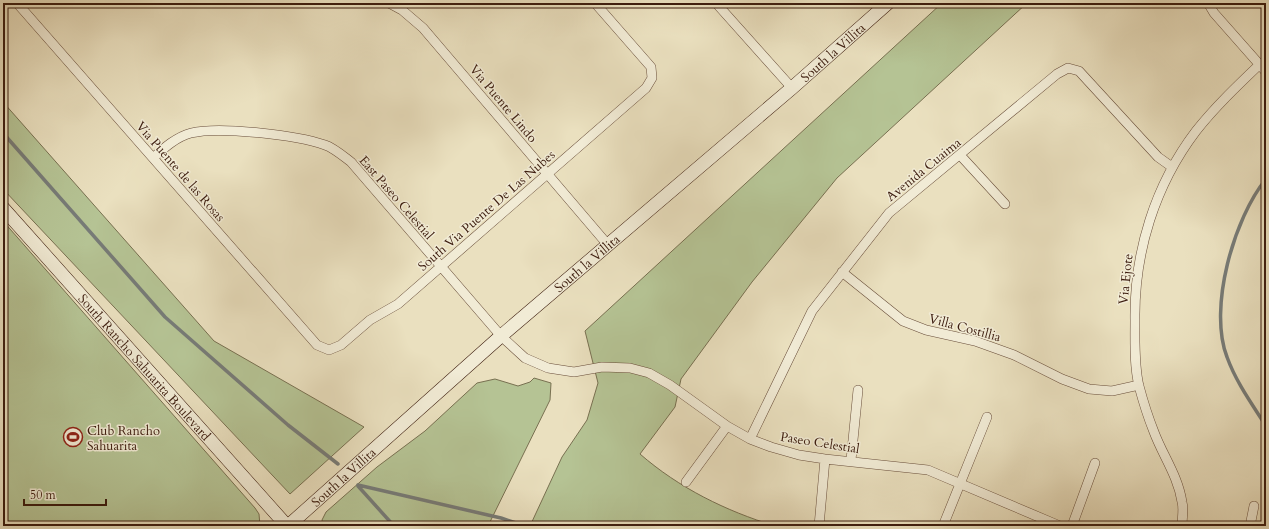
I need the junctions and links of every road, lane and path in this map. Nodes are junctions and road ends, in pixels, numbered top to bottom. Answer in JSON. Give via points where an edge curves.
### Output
{"nodes":[{"id":1,"x":17,"y":3,"type":"edge"},
{"id":2,"x":389,"y":3,"type":"edge"},
{"id":3,"x":595,"y":3,"type":"edge"},
{"id":4,"x":716,"y":3,"type":"edge"},
{"id":5,"x":888,"y":3,"type":"edge"},
{"id":6,"x":1208,"y":3,"type":"edge"},
{"id":7,"x":1259,"y":65,"type":"junction"},
{"id":8,"x":1266,"y":72,"type":"edge"},
{"id":9,"x":792,"y":88,"type":"junction"},
{"id":10,"x":960,"y":155,"type":"junction"},
{"id":11,"x":153,"y":158,"type":"junction"},
{"id":12,"x":1172,"y":167,"type":"junction"},
{"id":13,"x":548,"y":174,"type":"junction"},
{"id":14,"x":1005,"y":204,"type":"dead end"},
{"id":15,"x":3,"y":208,"type":"edge"},
{"id":16,"x":608,"y":245,"type":"junction"},
{"id":17,"x":441,"y":266,"type":"junction"},
{"id":18,"x":842,"y":272,"type":"junction"},
{"id":19,"x":502,"y":336,"type":"junction"},
{"id":20,"x":329,"y":350,"type":"joint"},
{"id":21,"x":1139,"y":385,"type":"junction"},
{"id":22,"x":858,"y":390,"type":"dead end"},
{"id":23,"x":987,"y":416,"type":"dead end"},
{"id":24,"x":727,"y":426,"type":"junction"},
{"id":25,"x":750,"y":439,"type":"junction"},
{"id":26,"x":826,"y":459,"type":"junction"},
{"id":27,"x":851,"y":460,"type":"junction"},
{"id":28,"x":1095,"y":463,"type":"dead end"},
{"id":29,"x":686,"y":482,"type":"dead end"},
{"id":30,"x":961,"y":483,"type":"junction"},
{"id":31,"x":1254,"y":506,"type":"dead end"},
{"id":32,"x":287,"y":526,"type":"edge"},
{"id":33,"x":819,"y":526,"type":"edge"},
{"id":34,"x":943,"y":526,"type":"edge"},
{"id":35,"x":1060,"y":526,"type":"edge"},
{"id":36,"x":1072,"y":526,"type":"edge"},
{"id":37,"x":1182,"y":526,"type":"edge"},
{"id":38,"x":1250,"y":526,"type":"edge"}],
"edges":[{"from":1,"to":11,"type":"street","name":"Via Puente de las Rosas"},
{"from":2,"to":13,"type":"street","name":"Via Puente Lindo","via":[[423,28]]},
{"from":3,"to":13,"type":"street","name":"South Via Puente De Las Nubes","via":[[651,67],[652,78],[646,88]]},
{"from":4,"to":9,"type":"street"},
{"from":5,"to":9,"type":"street","name":"South la Villita"},
{"from":6,"to":7,"type":"street"},
{"from":7,"to":8,"type":"street"},
{"from":7,"to":12,"type":"street","name":"Via Ejote","via":[[1196,131]]},
{"from":9,"to":16,"type":"street","name":"South la Villita"},
{"from":10,"to":12,"type":"street","name":"Avenida Cuaima","via":[[1057,74],[1068,68],[1079,71],[1090,81],[1158,157]]},
{"from":10,"to":14,"type":"street"},
{"from":10,"to":18,"type":"street","name":"Avenida Cuaima","via":[[890,213]]},
{"from":11,"to":17,"type":"street","name":"East Paseo Celestial","via":[[171,142],[190,133],[220,130],[303,139],[327,146],[351,162]]},
{"from":11,"to":20,"type":"street","name":"Via Puente de las Rosas","via":[[317,345]]},
{"from":12,"to":21,"type":"street","name":"Via Ejote","via":[[1141,246],[1134,296]]},
{"from":13,"to":16,"type":"street","name":"Via Puente Lindo"},
{"from":13,"to":17,"type":"street","name":"South Via Puente De Las Nubes"},
{"from":15,"to":32,"type":"street","name":"South Rancho Sahuarita Boulevard"},
{"from":16,"to":19,"type":"street","name":"South la Villita"},
{"from":17,"to":19,"type":"street","name":"East Paseo Celestial"},
{"from":17,"to":20,"type":"street","name":"South Via Puente De Las Nubes","via":[[398,304],[370,320],[341,345]]},
{"from":18,"to":21,"type":"street","name":"Villa Costillia","via":[[903,321],[926,330],[975,341],[1014,354],[1062,379],[1089,389],[1112,391]]},
{"from":18,"to":25,"type":"street","name":"Avenida Cuaima","via":[[812,310]]},
{"from":19,"to":24,"type":"street","name":"Paseo Celestial","via":[[525,358],[548,368],[574,372],[602,367],[630,368],[649,373]]},
{"from":19,"to":32,"type":"street","name":"South la Villita"},
{"from":21,"to":37,"type":"street","name":"Via Ejote","via":[[1154,432],[1176,477],[1183,503]]},
{"from":22,"to":27,"type":"street"},
{"from":23,"to":30,"type":"street"},
{"from":24,"to":25,"type":"street","name":"Paseo Celestial"},
{"from":24,"to":29,"type":"street"},
{"from":25,"to":26,"type":"street","name":"Paseo Celestial","via":[[792,453]]},
{"from":26,"to":27,"type":"street","name":"Paseo Celestial"},
{"from":26,"to":33,"type":"street"},
{"from":27,"to":30,"type":"street","name":"Paseo Celestial","via":[[928,470]]},
{"from":28,"to":36,"type":"street"},
{"from":30,"to":34,"type":"street"},
{"from":30,"to":35,"type":"street","name":"Paseo Celestial"},
{"from":31,"to":38,"type":"street"}]}
